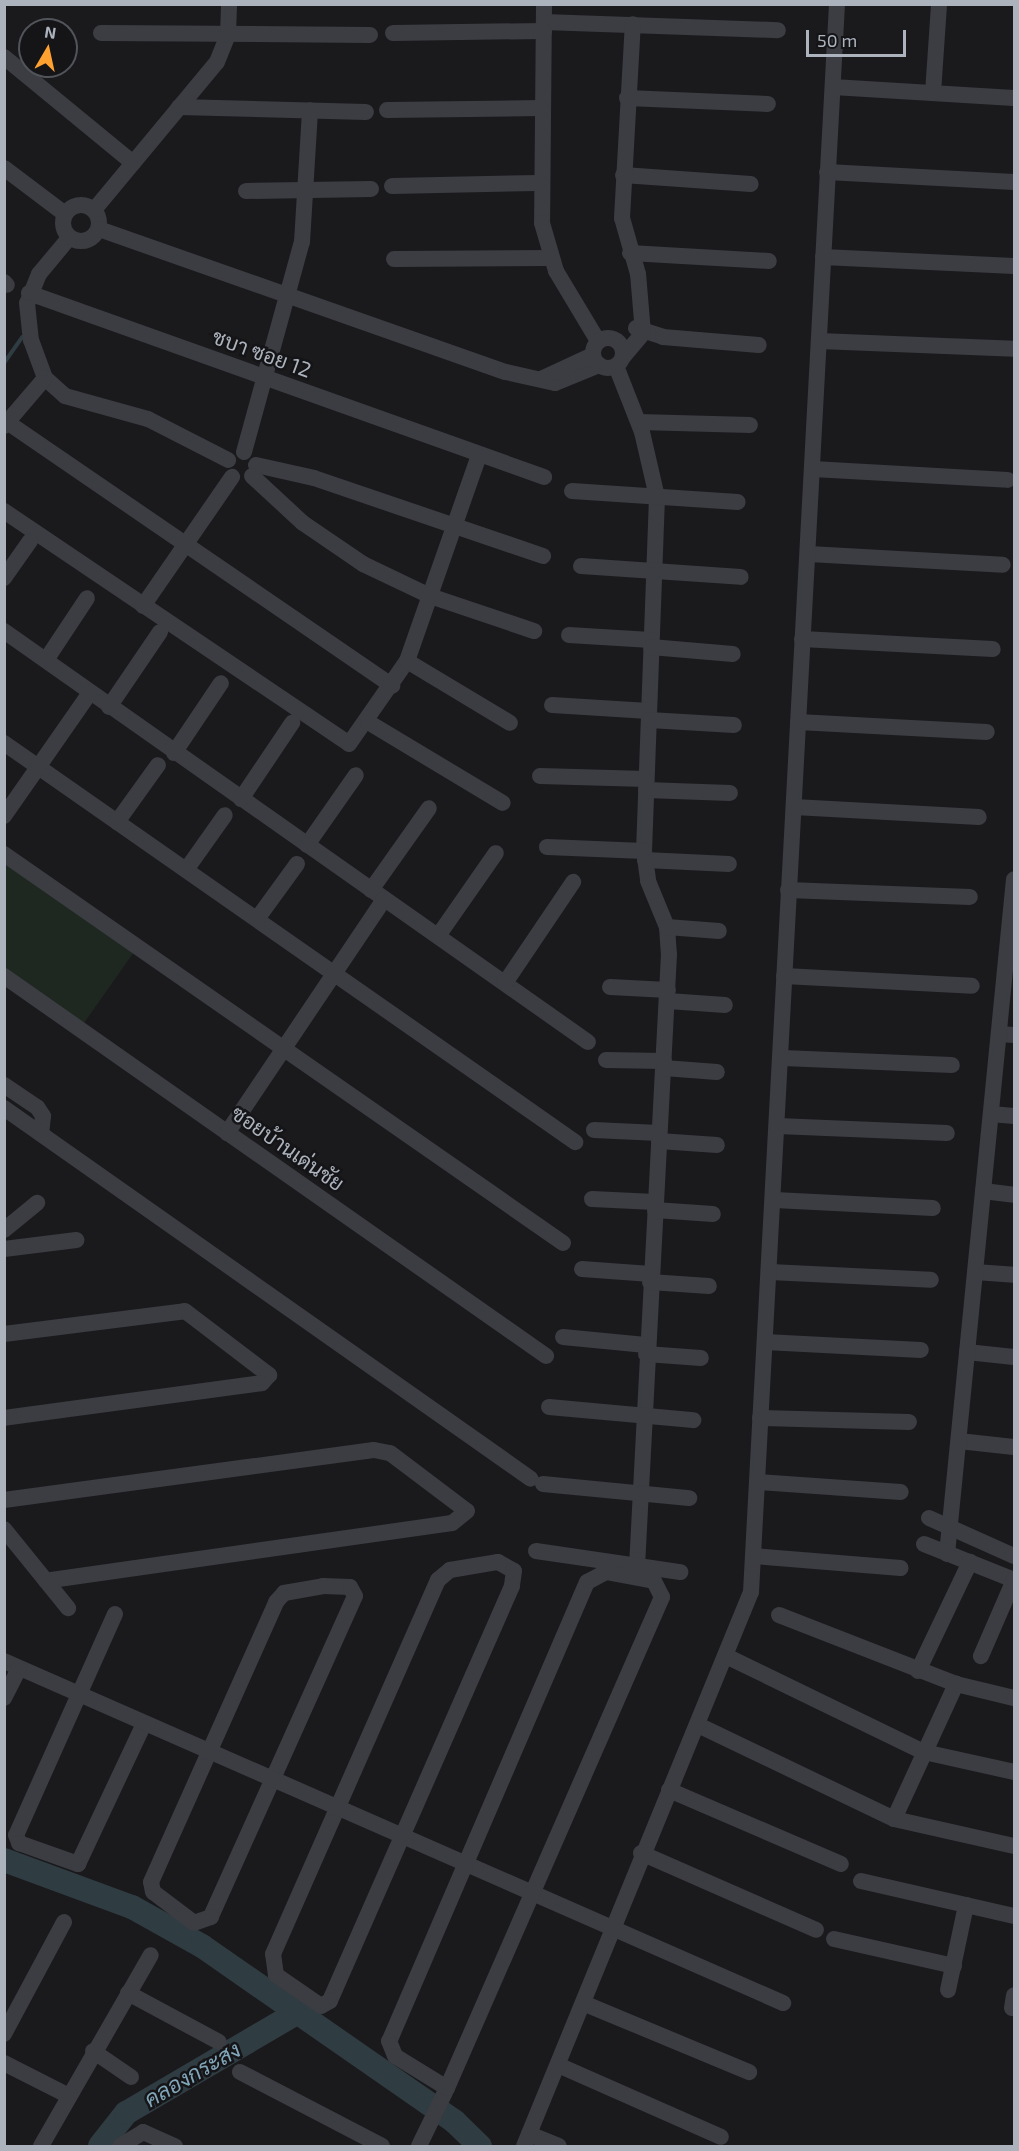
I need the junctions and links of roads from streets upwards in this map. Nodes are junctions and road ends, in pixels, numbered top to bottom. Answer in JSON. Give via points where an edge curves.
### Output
{"nodes":[{"id":1,"x":229,"y":4,"type":"edge"},
{"id":2,"x":544,"y":4,"type":"edge"},
{"id":3,"x":837,"y":4,"type":"edge"},
{"id":4,"x":939,"y":4,"type":"edge"},
{"id":5,"x":633,"y":24,"type":"junction"},
{"id":6,"x":544,"y":27,"type":"junction"},
{"id":7,"x":778,"y":30,"type":"dead end"},
{"id":8,"x":101,"y":33,"type":"dead end"},
{"id":9,"x":393,"y":33,"type":"dead end"},
{"id":10,"x":228,"y":35,"type":"junction"},
{"id":11,"x":370,"y":35,"type":"dead end"},
{"id":12,"x":4,"y":57,"type":"edge"},
{"id":13,"x":834,"y":87,"type":"junction"},
{"id":14,"x":933,"y":93,"type":"junction"},
{"id":15,"x":627,"y":98,"type":"junction"},
{"id":16,"x":1014,"y":98,"type":"edge"},
{"id":17,"x":768,"y":104,"type":"dead end"},
{"id":18,"x":178,"y":107,"type":"junction"},
{"id":19,"x":542,"y":108,"type":"junction"},
{"id":20,"x":310,"y":110,"type":"junction"},
{"id":21,"x":387,"y":110,"type":"dead end"},
{"id":22,"x":366,"y":112,"type":"dead end"},
{"id":23,"x":133,"y":164,"type":"junction"},
{"id":24,"x":4,"y":168,"type":"edge"},
{"id":25,"x":827,"y":172,"type":"junction"},
{"id":26,"x":623,"y":175,"type":"junction"},
{"id":27,"x":1014,"y":182,"type":"edge"},
{"id":28,"x":539,"y":183,"type":"junction"},
{"id":29,"x":751,"y":184,"type":"dead end"},
{"id":30,"x":392,"y":186,"type":"dead end"},
{"id":31,"x":307,"y":189,"type":"junction"},
{"id":32,"x":371,"y":189,"type":"dead end"},
{"id":33,"x":246,"y":191,"type":"dead end"},
{"id":34,"x":94,"y":210,"type":"junction"},
{"id":35,"x":65,"y":214,"type":"junction"},
{"id":36,"x":99,"y":229,"type":"junction"},
{"id":37,"x":69,"y":238,"type":"junction"},
{"id":38,"x":630,"y":254,"type":"junction"},
{"id":39,"x":823,"y":257,"type":"junction"},
{"id":40,"x":550,"y":258,"type":"junction"},
{"id":41,"x":394,"y":259,"type":"dead end"},
{"id":42,"x":769,"y":261,"type":"dead end"},
{"id":43,"x":1014,"y":266,"type":"edge"},
{"id":44,"x":29,"y":293,"type":"junction"},
{"id":45,"x":290,"y":296,"type":"junction"},
{"id":46,"x":640,"y":326,"type":"junction"},
{"id":47,"x":819,"y":341,"type":"junction"},
{"id":48,"x":759,"y":345,"type":"dead end"},
{"id":49,"x":1014,"y":349,"type":"edge"},
{"id":50,"x":596,"y":354,"type":"junction"},
{"id":51,"x":619,"y":355,"type":"junction"},
{"id":52,"x":261,"y":376,"type":"junction"},
{"id":53,"x":45,"y":378,"type":"junction"},
{"id":54,"x":639,"y":422,"type":"junction"},
{"id":55,"x":6,"y":424,"type":"edge"},
{"id":56,"x":750,"y":425,"type":"dead end"},
{"id":57,"x":244,"y":452,"type":"junction"},
{"id":58,"x":479,"y":455,"type":"junction"},
{"id":59,"x":228,"y":460,"type":"junction"},
{"id":60,"x":813,"y":469,"type":"junction"},
{"id":61,"x":254,"y":470,"type":"junction"},
{"id":62,"x":231,"y":477,"type":"junction"},
{"id":63,"x":544,"y":477,"type":"dead end"},
{"id":64,"x":1008,"y":480,"type":"dead end"},
{"id":65,"x":572,"y":491,"type":"dead end"},
{"id":66,"x":657,"y":497,"type":"junction"},
{"id":67,"x":738,"y":502,"type":"dead end"},
{"id":68,"x":4,"y":511,"type":"edge"},
{"id":69,"x":456,"y":527,"type":"junction"},
{"id":70,"x":30,"y":541,"type":"dead end"},
{"id":71,"x":186,"y":545,"type":"junction"},
{"id":72,"x":809,"y":554,"type":"junction"},
{"id":73,"x":543,"y":556,"type":"dead end"},
{"id":74,"x":1003,"y":565,"type":"dead end"},
{"id":75,"x":580,"y":566,"type":"dead end"},
{"id":76,"x":656,"y":571,"type":"junction"},
{"id":77,"x":741,"y":577,"type":"dead end"},
{"id":78,"x":4,"y":578,"type":"edge"},
{"id":79,"x":430,"y":596,"type":"junction"},
{"id":80,"x":87,"y":598,"type":"dead end"},
{"id":81,"x":143,"y":606,"type":"junction"},
{"id":82,"x":4,"y":631,"type":"edge"},
{"id":83,"x":160,"y":632,"type":"dead end"},
{"id":84,"x":534,"y":632,"type":"dead end"},
{"id":85,"x":569,"y":635,"type":"dead end"},
{"id":86,"x":802,"y":639,"type":"junction"},
{"id":87,"x":651,"y":644,"type":"junction"},
{"id":88,"x":993,"y":649,"type":"dead end"},
{"id":89,"x":733,"y":654,"type":"dead end"},
{"id":90,"x":46,"y":660,"type":"junction"},
{"id":91,"x":407,"y":661,"type":"junction"},
{"id":92,"x":221,"y":683,"type":"dead end"},
{"id":93,"x":392,"y":686,"type":"junction"},
{"id":94,"x":89,"y":694,"type":"junction"},
{"id":95,"x":552,"y":705,"type":"dead end"},
{"id":96,"x":109,"y":707,"type":"junction"},
{"id":97,"x":649,"y":715,"type":"junction"},
{"id":98,"x":368,"y":722,"type":"junction"},
{"id":99,"x":798,"y":722,"type":"junction"},
{"id":100,"x":292,"y":723,"type":"dead end"},
{"id":101,"x":510,"y":723,"type":"dead end"},
{"id":102,"x":734,"y":725,"type":"dead end"},
{"id":103,"x":987,"y":732,"type":"dead end"},
{"id":104,"x":4,"y":743,"type":"edge"},
{"id":105,"x":174,"y":753,"type":"junction"},
{"id":106,"x":158,"y":765,"type":"dead end"},
{"id":107,"x":38,"y":768,"type":"junction"},
{"id":108,"x":356,"y":775,"type":"dead end"},
{"id":109,"x":540,"y":776,"type":"dead end"},
{"id":110,"x":646,"y":784,"type":"junction"},
{"id":111,"x":730,"y":793,"type":"dead end"},
{"id":112,"x":241,"y":799,"type":"junction"},
{"id":113,"x":502,"y":803,"type":"dead end"},
{"id":114,"x":794,"y":807,"type":"junction"},
{"id":115,"x":429,"y":808,"type":"dead end"},
{"id":116,"x":225,"y":815,"type":"dead end"},
{"id":117,"x":4,"y":816,"type":"edge"},
{"id":118,"x":979,"y":817,"type":"dead end"},
{"id":119,"x":117,"y":822,"type":"junction"},
{"id":120,"x":307,"y":845,"type":"junction"},
{"id":121,"x":547,"y":847,"type":"dead end"},
{"id":122,"x":496,"y":853,"type":"dead end"},
{"id":123,"x":4,"y":854,"type":"edge"},
{"id":124,"x":645,"y":856,"type":"junction"},
{"id":125,"x":297,"y":864,"type":"dead end"},
{"id":126,"x":729,"y":864,"type":"dead end"},
{"id":127,"x":186,"y":870,"type":"junction"},
{"id":128,"x":573,"y":882,"type":"dead end"},
{"id":129,"x":788,"y":890,"type":"junction"},
{"id":130,"x":1014,"y":890,"type":"edge"},
{"id":131,"x":378,"y":894,"type":"junction"},
{"id":132,"x":970,"y":897,"type":"dead end"},
{"id":133,"x":257,"y":920,"type":"junction"},
{"id":134,"x":667,"y":927,"type":"junction"},
{"id":135,"x":719,"y":931,"type":"dead end"},
{"id":136,"x":438,"y":936,"type":"junction"},
{"id":137,"x":335,"y":973,"type":"junction"},
{"id":138,"x":4,"y":976,"type":"edge"},
{"id":139,"x":784,"y":976,"type":"junction"},
{"id":140,"x":505,"y":983,"type":"junction"},
{"id":141,"x":972,"y":986,"type":"dead end"},
{"id":142,"x":610,"y":987,"type":"dead end"},
{"id":143,"x":668,"y":996,"type":"junction"},
{"id":144,"x":725,"y":1005,"type":"dead end"},
{"id":145,"x":1007,"y":1035,"type":"edge"},
{"id":146,"x":588,"y":1042,"type":"dead end"},
{"id":147,"x":284,"y":1048,"type":"junction"},
{"id":148,"x":783,"y":1058,"type":"junction"},
{"id":149,"x":606,"y":1060,"type":"dead end"},
{"id":150,"x":664,"y":1065,"type":"junction"},
{"id":151,"x":952,"y":1065,"type":"dead end"},
{"id":152,"x":717,"y":1072,"type":"dead end"},
{"id":153,"x":4,"y":1085,"type":"edge"},
{"id":154,"x":4,"y":1108,"type":"edge"},
{"id":155,"x":991,"y":1114,"type":"junction"},
{"id":156,"x":1014,"y":1116,"type":"edge"},
{"id":157,"x":778,"y":1126,"type":"junction"},
{"id":158,"x":594,"y":1130,"type":"dead end"},
{"id":159,"x":227,"y":1133,"type":"junction"},
{"id":160,"x":947,"y":1133,"type":"dead end"},
{"id":161,"x":41,"y":1134,"type":"junction"},
{"id":162,"x":659,"y":1137,"type":"junction"},
{"id":163,"x":576,"y":1142,"type":"dead end"},
{"id":164,"x":717,"y":1145,"type":"dead end"},
{"id":165,"x":983,"y":1191,"type":"junction"},
{"id":166,"x":1014,"y":1195,"type":"edge"},
{"id":167,"x":592,"y":1199,"type":"dead end"},
{"id":168,"x":775,"y":1200,"type":"junction"},
{"id":169,"x":37,"y":1203,"type":"dead end"},
{"id":170,"x":655,"y":1206,"type":"junction"},
{"id":171,"x":933,"y":1208,"type":"dead end"},
{"id":172,"x":713,"y":1214,"type":"dead end"},
{"id":173,"x":4,"y":1230,"type":"edge"},
{"id":174,"x":76,"y":1240,"type":"dead end"},
{"id":175,"x":563,"y":1243,"type":"dead end"},
{"id":176,"x":4,"y":1249,"type":"edge"},
{"id":177,"x":582,"y":1269,"type":"dead end"},
{"id":178,"x":770,"y":1272,"type":"junction"},
{"id":179,"x":975,"y":1272,"type":"junction"},
{"id":180,"x":1014,"y":1275,"type":"edge"},
{"id":181,"x":650,"y":1278,"type":"junction"},
{"id":182,"x":931,"y":1280,"type":"dead end"},
{"id":183,"x":709,"y":1286,"type":"dead end"},
{"id":184,"x":4,"y":1334,"type":"edge"},
{"id":185,"x":563,"y":1337,"type":"dead end"},
{"id":186,"x":765,"y":1342,"type":"junction"},
{"id":187,"x":646,"y":1349,"type":"junction"},
{"id":188,"x":921,"y":1350,"type":"dead end"},
{"id":189,"x":967,"y":1352,"type":"junction"},
{"id":190,"x":546,"y":1356,"type":"dead end"},
{"id":191,"x":1014,"y":1357,"type":"edge"},
{"id":192,"x":701,"y":1358,"type":"dead end"},
{"id":193,"x":549,"y":1407,"type":"dead end"},
{"id":194,"x":644,"y":1416,"type":"junction"},
{"id":195,"x":4,"y":1418,"type":"edge"},
{"id":196,"x":760,"y":1418,"type":"junction"},
{"id":197,"x":693,"y":1420,"type":"dead end"},
{"id":198,"x":909,"y":1422,"type":"dead end"},
{"id":199,"x":958,"y":1441,"type":"junction"},
{"id":200,"x":1014,"y":1447,"type":"edge"},
{"id":201,"x":758,"y":1482,"type":"junction"},
{"id":202,"x":901,"y":1492,"type":"dead end"},
{"id":203,"x":641,"y":1493,"type":"junction"},
{"id":204,"x":688,"y":1498,"type":"dead end"},
{"id":205,"x":4,"y":1500,"type":"edge"},
{"id":206,"x":929,"y":1518,"type":"dead end"},
{"id":207,"x":4,"y":1529,"type":"edge"},
{"id":208,"x":950,"y":1529,"type":"junction"},
{"id":209,"x":924,"y":1544,"type":"dead end"},
{"id":210,"x":536,"y":1551,"type":"dead end"},
{"id":211,"x":947,"y":1554,"type":"junction"},
{"id":212,"x":754,"y":1556,"type":"junction"},
{"id":213,"x":1014,"y":1556,"type":"edge"},
{"id":214,"x":970,"y":1562,"type":"junction"},
{"id":215,"x":637,"y":1567,"type":"junction"},
{"id":216,"x":901,"y":1568,"type":"dead end"},
{"id":217,"x":680,"y":1572,"type":"dead end"},
{"id":218,"x":1014,"y":1580,"type":"edge"},
{"id":219,"x":46,"y":1581,"type":"junction"},
{"id":220,"x":68,"y":1608,"type":"dead end"},
{"id":221,"x":115,"y":1614,"type":"dead end"},
{"id":222,"x":778,"y":1615,"type":"dead end"},
{"id":223,"x":981,"y":1656,"type":"dead end"},
{"id":224,"x":728,"y":1657,"type":"junction"},
{"id":225,"x":12,"y":1665,"type":"edge"},
{"id":226,"x":918,"y":1671,"type":"junction"},
{"id":227,"x":956,"y":1684,"type":"junction"},
{"id":228,"x":81,"y":1696,"type":"junction"},
{"id":229,"x":4,"y":1698,"type":"edge"},
{"id":230,"x":1014,"y":1698,"type":"edge"},
{"id":231,"x":144,"y":1724,"type":"junction"},
{"id":232,"x":698,"y":1725,"type":"junction"},
{"id":233,"x":208,"y":1752,"type":"junction"},
{"id":234,"x":924,"y":1752,"type":"junction"},
{"id":235,"x":1014,"y":1772,"type":"edge"},
{"id":236,"x":273,"y":1780,"type":"junction"},
{"id":237,"x":669,"y":1790,"type":"junction"},
{"id":238,"x":338,"y":1808,"type":"junction"},
{"id":239,"x":894,"y":1819,"type":"junction"},
{"id":240,"x":402,"y":1836,"type":"junction"},
{"id":241,"x":1014,"y":1846,"type":"edge"},
{"id":242,"x":641,"y":1853,"type":"junction"},
{"id":243,"x":466,"y":1864,"type":"junction"},
{"id":244,"x":841,"y":1864,"type":"dead end"},
{"id":245,"x":861,"y":1881,"type":"dead end"},
{"id":246,"x":533,"y":1893,"type":"junction"},
{"id":247,"x":966,"y":1905,"type":"junction"},
{"id":248,"x":1014,"y":1916,"type":"edge"},
{"id":249,"x":64,"y":1922,"type":"dead end"},
{"id":250,"x":615,"y":1928,"type":"junction"},
{"id":251,"x":816,"y":1930,"type":"dead end"},
{"id":252,"x":834,"y":1939,"type":"dead end"},
{"id":253,"x":151,"y":1955,"type":"dead end"},
{"id":254,"x":954,"y":1966,"type":"junction"},
{"id":255,"x":948,"y":1990,"type":"dead end"},
{"id":256,"x":128,"y":1993,"type":"junction"},
{"id":257,"x":583,"y":2003,"type":"junction"},
{"id":258,"x":783,"y":2003,"type":"dead end"},
{"id":259,"x":4,"y":2034,"type":"edge"},
{"id":260,"x":219,"y":2042,"type":"dead end"},
{"id":261,"x":93,"y":2051,"type":"junction"},
{"id":262,"x":4,"y":2062,"type":"edge"},
{"id":263,"x":558,"y":2065,"type":"junction"},
{"id":264,"x":240,"y":2072,"type":"dead end"},
{"id":265,"x":749,"y":2072,"type":"dead end"},
{"id":266,"x":131,"y":2077,"type":"dead end"},
{"id":267,"x":447,"y":2088,"type":"junction"},
{"id":268,"x":67,"y":2095,"type":"junction"},
{"id":269,"x":722,"y":2137,"type":"dead end"},
{"id":270,"x":526,"y":2140,"type":"edge"},
{"id":271,"x":41,"y":2146,"type":"edge"},
{"id":272,"x":120,"y":2146,"type":"edge"},
{"id":273,"x":175,"y":2146,"type":"edge"},
{"id":274,"x":382,"y":2146,"type":"edge"},
{"id":275,"x":418,"y":2146,"type":"edge"},
{"id":276,"x":559,"y":2146,"type":"edge"}],
"edges":[{"from":1,"to":10,"type":"street"},
{"from":2,"to":6,"type":"street"},
{"from":3,"to":13,"type":"street"},
{"from":4,"to":14,"type":"street"},
{"from":5,"to":6,"type":"street"},
{"from":5,"to":7,"type":"street"},
{"from":5,"to":15,"type":"street"},
{"from":6,"to":9,"type":"street"},
{"from":6,"to":19,"type":"street"},
{"from":8,"to":10,"type":"street"},
{"from":10,"to":11,"type":"street"},
{"from":10,"to":18,"type":"street","via":[[217,62]]},
{"from":12,"to":23,"type":"street"},
{"from":13,"to":14,"type":"street"},
{"from":13,"to":25,"type":"street"},
{"from":14,"to":16,"type":"street"},
{"from":15,"to":17,"type":"street"},
{"from":15,"to":26,"type":"street"},
{"from":18,"to":20,"type":"street"},
{"from":18,"to":23,"type":"street"},
{"from":19,"to":21,"type":"street"},
{"from":19,"to":28,"type":"street"},
{"from":20,"to":22,"type":"street"},
{"from":20,"to":31,"type":"street"},
{"from":23,"to":34,"type":"street"},
{"from":24,"to":35,"type":"street"},
{"from":25,"to":27,"type":"street"},
{"from":25,"to":39,"type":"street"},
{"from":26,"to":29,"type":"street"},
{"from":26,"to":38,"type":"street","via":[[622,226]]},
{"from":28,"to":30,"type":"street"},
{"from":28,"to":40,"type":"street"},
{"from":31,"to":32,"type":"street"},
{"from":31,"to":33,"type":"street"},
{"from":31,"to":45,"type":"street"},
{"from":34,"to":35,"type":"street","via":[[79,205]]},
{"from":34,"to":36,"type":"street"},
{"from":35,"to":37,"type":"street"},
{"from":36,"to":37,"type":"street","via":[[86,242]]},
{"from":36,"to":45,"type":"street"},
{"from":37,"to":44,"type":"street"},
{"from":38,"to":42,"type":"street"},
{"from":38,"to":46,"type":"street"},
{"from":39,"to":43,"type":"street"},
{"from":39,"to":47,"type":"street"},
{"from":40,"to":41,"type":"street"},
{"from":40,"to":50,"type":"street"},
{"from":44,"to":52,"type":"street","name":"ชบา ซอย 12"},
{"from":44,"to":53,"type":"street","via":[[27,320]]},
{"from":45,"to":50,"type":"street","via":[[541,379],[566,382]]},
{"from":45,"to":52,"type":"street"},
{"from":46,"to":48,"type":"street"},
{"from":46,"to":51,"type":"street"},
{"from":47,"to":49,"type":"street"},
{"from":47,"to":60,"type":"street"},
{"from":50,"to":51,"type":"street"},
{"from":50,"to":51,"type":"street"},
{"from":51,"to":54,"type":"street"},
{"from":52,"to":57,"type":"street"},
{"from":52,"to":58,"type":"street","name":"ชบา ซอย 12"},
{"from":53,"to":55,"type":"street"},
{"from":53,"to":59,"type":"street","via":[[65,396],[148,419]]},
{"from":54,"to":56,"type":"street"},
{"from":54,"to":66,"type":"street"},
{"from":55,"to":71,"type":"street"},
{"from":57,"to":59,"type":"street"},
{"from":57,"to":61,"type":"street"},
{"from":58,"to":63,"type":"street","name":"ชบา ซอย 12"},
{"from":58,"to":69,"type":"street"},
{"from":59,"to":62,"type":"street"},
{"from":60,"to":64,"type":"street"},
{"from":60,"to":72,"type":"street"},
{"from":61,"to":62,"type":"street","via":[[242,481]]},
{"from":61,"to":69,"type":"street","via":[[314,478]]},
{"from":61,"to":79,"type":"street","via":[[332,543]]},
{"from":62,"to":71,"type":"street"},
{"from":65,"to":66,"type":"street"},
{"from":66,"to":67,"type":"street"},
{"from":66,"to":76,"type":"street"},
{"from":68,"to":81,"type":"street"},
{"from":69,"to":73,"type":"street"},
{"from":69,"to":79,"type":"street"},
{"from":70,"to":78,"type":"street"},
{"from":71,"to":81,"type":"street"},
{"from":71,"to":93,"type":"street"},
{"from":72,"to":74,"type":"street"},
{"from":72,"to":86,"type":"street"},
{"from":75,"to":76,"type":"street"},
{"from":76,"to":77,"type":"street"},
{"from":76,"to":87,"type":"street"},
{"from":79,"to":84,"type":"street"},
{"from":79,"to":91,"type":"street"},
{"from":80,"to":90,"type":"street"},
{"from":81,"to":98,"type":"street","via":[[340,743],[351,742]]},
{"from":82,"to":90,"type":"street"},
{"from":83,"to":96,"type":"street"},
{"from":85,"to":87,"type":"street"},
{"from":86,"to":88,"type":"street"},
{"from":86,"to":99,"type":"street"},
{"from":87,"to":89,"type":"street"},
{"from":87,"to":97,"type":"street"},
{"from":90,"to":94,"type":"street"},
{"from":91,"to":93,"type":"street"},
{"from":91,"to":101,"type":"street"},
{"from":92,"to":105,"type":"street"},
{"from":93,"to":98,"type":"street"},
{"from":94,"to":96,"type":"street"},
{"from":94,"to":107,"type":"street"},
{"from":95,"to":97,"type":"street"},
{"from":96,"to":105,"type":"street"},
{"from":97,"to":102,"type":"street"},
{"from":97,"to":110,"type":"street"},
{"from":98,"to":113,"type":"street"},
{"from":99,"to":103,"type":"street"},
{"from":99,"to":114,"type":"street"},
{"from":100,"to":112,"type":"street"},
{"from":104,"to":107,"type":"street"},
{"from":105,"to":112,"type":"street"},
{"from":106,"to":119,"type":"street"},
{"from":107,"to":117,"type":"street"},
{"from":107,"to":119,"type":"street"},
{"from":108,"to":120,"type":"street"},
{"from":109,"to":110,"type":"street"},
{"from":110,"to":111,"type":"street"},
{"from":110,"to":124,"type":"street"},
{"from":112,"to":120,"type":"street"},
{"from":114,"to":118,"type":"street"},
{"from":114,"to":129,"type":"street"},
{"from":115,"to":131,"type":"street"},
{"from":116,"to":127,"type":"street"},
{"from":119,"to":127,"type":"street"},
{"from":120,"to":131,"type":"street"},
{"from":121,"to":124,"type":"street"},
{"from":122,"to":136,"type":"street"},
{"from":123,"to":147,"type":"street"},
{"from":124,"to":126,"type":"street"},
{"from":124,"to":134,"type":"street"},
{"from":125,"to":133,"type":"street"},
{"from":127,"to":133,"type":"street"},
{"from":128,"to":140,"type":"street"},
{"from":129,"to":132,"type":"street"},
{"from":129,"to":139,"type":"street"},
{"from":130,"to":145,"type":"street"},
{"from":131,"to":136,"type":"street"},
{"from":131,"to":137,"type":"street"},
{"from":133,"to":137,"type":"street"},
{"from":134,"to":135,"type":"street"},
{"from":134,"to":143,"type":"street"},
{"from":136,"to":140,"type":"street"},
{"from":137,"to":147,"type":"street"},
{"from":137,"to":163,"type":"street"},
{"from":138,"to":159,"type":"street","name":"ซอยบ้านเด่นชัย"},
{"from":139,"to":141,"type":"street"},
{"from":139,"to":148,"type":"street"},
{"from":140,"to":146,"type":"street"},
{"from":142,"to":143,"type":"street"},
{"from":143,"to":144,"type":"street"},
{"from":143,"to":150,"type":"street"},
{"from":145,"to":155,"type":"street"},
{"from":147,"to":159,"type":"street"},
{"from":147,"to":175,"type":"street"},
{"from":148,"to":151,"type":"street"},
{"from":148,"to":157,"type":"street"},
{"from":149,"to":150,"type":"street"},
{"from":150,"to":152,"type":"street"},
{"from":150,"to":162,"type":"street"},
{"from":153,"to":161,"type":"street","via":[[37,1107],[43,1116]]},
{"from":154,"to":161,"type":"street"},
{"from":155,"to":156,"type":"street"},
{"from":155,"to":165,"type":"street"},
{"from":157,"to":160,"type":"street"},
{"from":157,"to":168,"type":"street"},
{"from":158,"to":162,"type":"street"},
{"from":159,"to":190,"type":"street","name":"ซอยบ้านเด่นชัย"},
{"from":161,"to":203,"type":"street","via":[[537,1481]]},
{"from":162,"to":164,"type":"street"},
{"from":162,"to":170,"type":"street"},
{"from":165,"to":166,"type":"street"},
{"from":165,"to":179,"type":"street"},
{"from":167,"to":170,"type":"street"},
{"from":168,"to":171,"type":"street"},
{"from":168,"to":178,"type":"street"},
{"from":169,"to":173,"type":"street"},
{"from":170,"to":172,"type":"street"},
{"from":170,"to":181,"type":"street"},
{"from":174,"to":176,"type":"street"},
{"from":177,"to":181,"type":"street"},
{"from":178,"to":182,"type":"street"},
{"from":178,"to":186,"type":"street"},
{"from":179,"to":180,"type":"street"},
{"from":179,"to":189,"type":"street"},
{"from":181,"to":183,"type":"street"},
{"from":181,"to":187,"type":"street"},
{"from":184,"to":195,"type":"street","via":[[185,1311],[269,1375],[262,1383]]},
{"from":185,"to":187,"type":"street"},
{"from":186,"to":188,"type":"street"},
{"from":186,"to":196,"type":"street"},
{"from":187,"to":192,"type":"street"},
{"from":187,"to":194,"type":"street"},
{"from":189,"to":191,"type":"street"},
{"from":189,"to":199,"type":"street"},
{"from":193,"to":194,"type":"street"},
{"from":194,"to":197,"type":"street"},
{"from":194,"to":203,"type":"street"},
{"from":196,"to":198,"type":"street"},
{"from":196,"to":201,"type":"street"},
{"from":199,"to":200,"type":"street"},
{"from":199,"to":208,"type":"street"},
{"from":201,"to":202,"type":"street"},
{"from":201,"to":212,"type":"street"},
{"from":203,"to":204,"type":"street"},
{"from":203,"to":215,"type":"street"},
{"from":205,"to":219,"type":"street","via":[[374,1450],[390,1453],[467,1511],[452,1523]]},
{"from":206,"to":208,"type":"street"},
{"from":207,"to":219,"type":"street"},
{"from":208,"to":211,"type":"street"},
{"from":208,"to":213,"type":"street"},
{"from":209,"to":211,"type":"street"},
{"from":210,"to":215,"type":"street"},
{"from":211,"to":214,"type":"street"},
{"from":212,"to":216,"type":"street"},
{"from":212,"to":224,"type":"street","via":[[746,1613]]},
{"from":214,"to":218,"type":"street"},
{"from":214,"to":226,"type":"street"},
{"from":215,"to":217,"type":"street"},
{"from":218,"to":223,"type":"street"},
{"from":219,"to":220,"type":"street"},
{"from":221,"to":228,"type":"street"},
{"from":222,"to":226,"type":"street"},
{"from":224,"to":232,"type":"street"},
{"from":224,"to":234,"type":"street"},
{"from":225,"to":228,"type":"street"},
{"from":225,"to":229,"type":"street"},
{"from":226,"to":227,"type":"street"},
{"from":227,"to":230,"type":"street"},
{"from":227,"to":234,"type":"street"},
{"from":228,"to":231,"type":"street"},
{"from":228,"to":231,"type":"street","via":[[16,1835],[22,1845],[78,1864]]},
{"from":231,"to":233,"type":"street"},
{"from":232,"to":237,"type":"street"},
{"from":232,"to":239,"type":"street"},
{"from":233,"to":236,"type":"street"},
{"from":233,"to":236,"type":"street","via":[[150,1887],[194,1923],[211,1917]]},
{"from":233,"to":236,"type":"street","via":[[279,1596],[323,1586],[350,1587],[355,1596]]},
{"from":234,"to":235,"type":"street"},
{"from":234,"to":239,"type":"street"},
{"from":236,"to":238,"type":"street"},
{"from":237,"to":242,"type":"street"},
{"from":237,"to":244,"type":"street"},
{"from":238,"to":240,"type":"street"},
{"from":238,"to":240,"type":"street","via":[[270,1962],[276,1975],[321,2006],[330,2001]]},
{"from":238,"to":240,"type":"street","via":[[442,1574],[505,1563],[514,1571],[512,1586]]},
{"from":239,"to":241,"type":"street"},
{"from":240,"to":243,"type":"street"},
{"from":242,"to":250,"type":"street"},
{"from":242,"to":251,"type":"street"},
{"from":243,"to":246,"type":"street"},
{"from":243,"to":246,"type":"street","via":[[587,1582],[606,1572],[654,1581],[662,1597]]},
{"from":243,"to":267,"type":"street","via":[[389,2041],[395,2056]]},
{"from":245,"to":247,"type":"street"},
{"from":246,"to":250,"type":"street"},
{"from":246,"to":267,"type":"street"},
{"from":247,"to":248,"type":"street"},
{"from":247,"to":254,"type":"street"},
{"from":249,"to":259,"type":"street"},
{"from":250,"to":257,"type":"street"},
{"from":250,"to":258,"type":"street"},
{"from":252,"to":254,"type":"street"},
{"from":253,"to":256,"type":"street"},
{"from":254,"to":255,"type":"street"},
{"from":256,"to":260,"type":"street"},
{"from":256,"to":261,"type":"street"},
{"from":257,"to":263,"type":"street"},
{"from":257,"to":265,"type":"street"},
{"from":261,"to":266,"type":"street"},
{"from":261,"to":268,"type":"street"},
{"from":262,"to":268,"type":"street"},
{"from":263,"to":269,"type":"street"},
{"from":263,"to":270,"type":"street"},
{"from":264,"to":274,"type":"street"},
{"from":267,"to":275,"type":"street"},
{"from":268,"to":271,"type":"street"},
{"from":270,"to":276,"type":"street"},
{"from":272,"to":273,"type":"street","via":[[143,2132]]}]}
